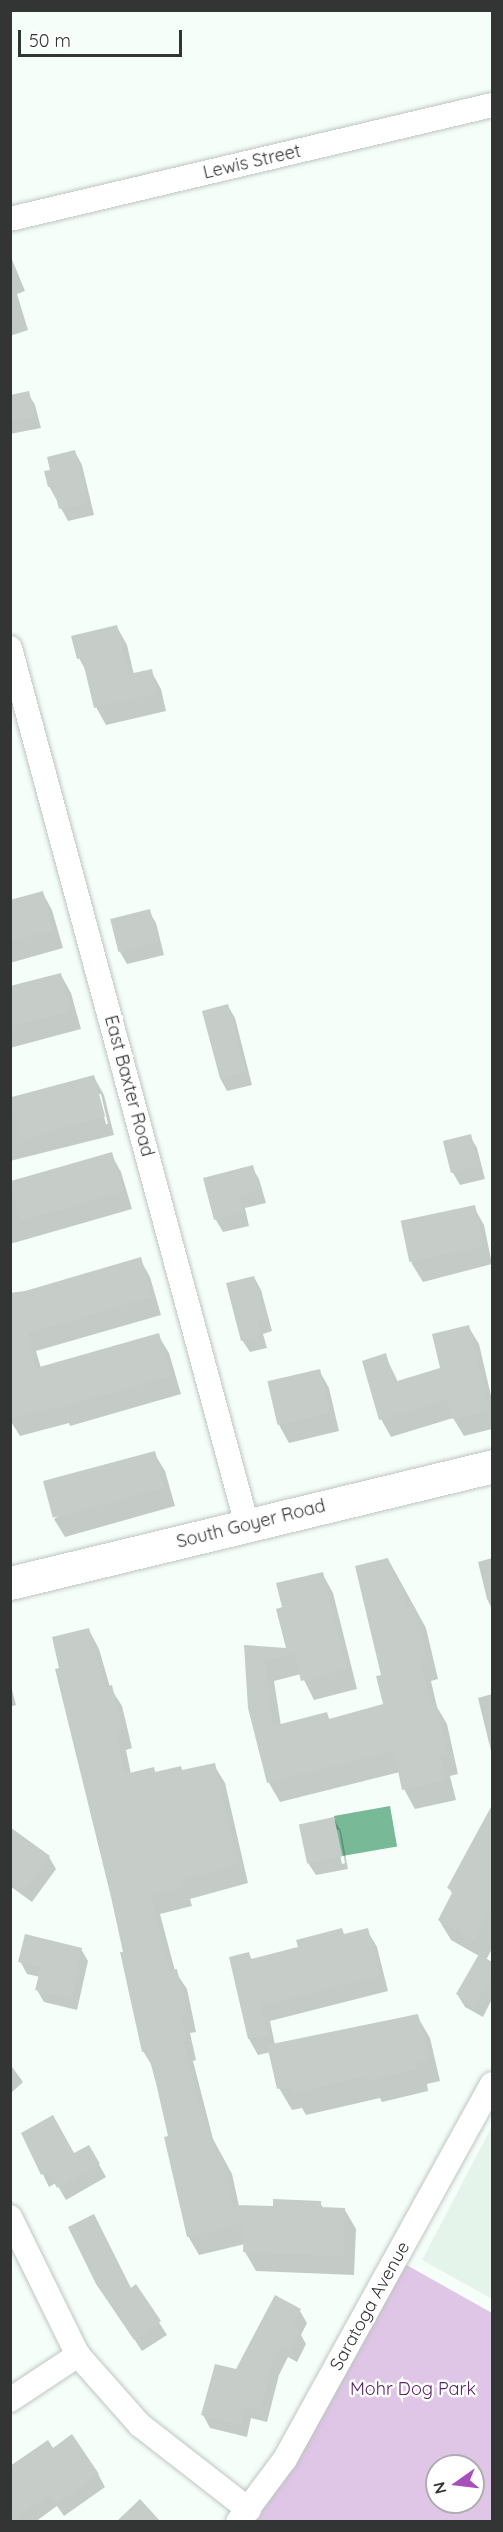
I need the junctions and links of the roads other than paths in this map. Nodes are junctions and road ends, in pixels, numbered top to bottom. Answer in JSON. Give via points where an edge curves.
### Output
{"nodes":[{"id":1,"x":492,"y":105,"type":"edge"},
{"id":2,"x":10,"y":219,"type":"edge"},
{"id":3,"x":10,"y":648,"type":"edge"},
{"id":4,"x":492,"y":1466,"type":"edge"},
{"id":5,"x":246,"y":1525,"type":"junction"},
{"id":6,"x":10,"y":1583,"type":"edge"},
{"id":7,"x":492,"y":2084,"type":"edge"},
{"id":8,"x":10,"y":2217,"type":"edge"},
{"id":9,"x":78,"y":2355,"type":"junction"},
{"id":10,"x":10,"y":2400,"type":"edge"},
{"id":11,"x":244,"y":2516,"type":"edge"}],
"edges":[{"from":1,"to":2,"type":"street","name":"Lewis Street"},
{"from":3,"to":5,"type":"street","name":"East Baxter Road"},
{"from":4,"to":5,"type":"street","name":"South Goyer Road"},
{"from":5,"to":6,"type":"street","name":"South Goyer Road"},
{"from":7,"to":11,"type":"street","name":"Saratoga Avenue","via":[[285,2459]]},
{"from":8,"to":9,"type":"street"},
{"from":9,"to":10,"type":"street"},
{"from":9,"to":11,"type":"street","via":[[140,2425]]}]}
